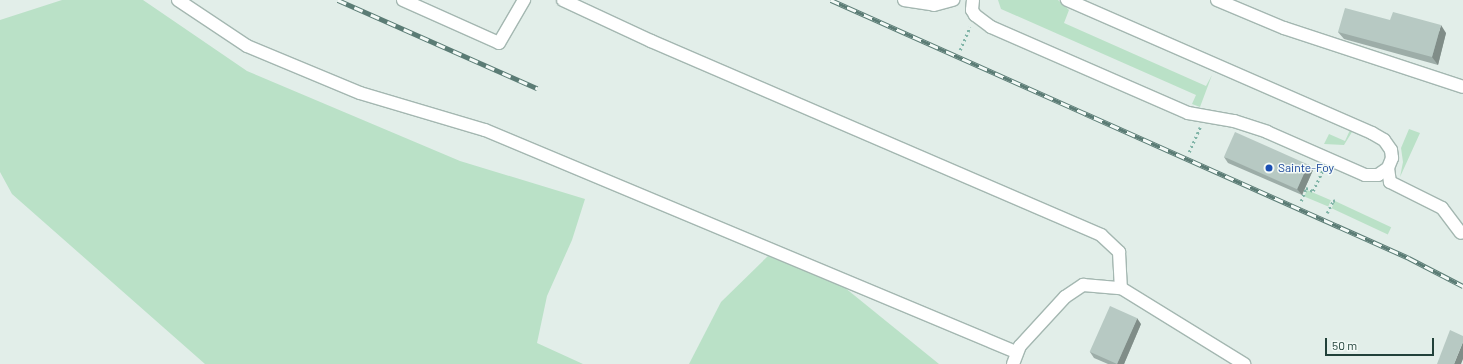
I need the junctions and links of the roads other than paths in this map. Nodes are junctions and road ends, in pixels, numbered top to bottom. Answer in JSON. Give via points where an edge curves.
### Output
{"nodes":[{"id":1,"x":178,"y":0,"type":"edge"},
{"id":2,"x":403,"y":0,"type":"edge"},
{"id":3,"x":524,"y":0,"type":"edge"},
{"id":4,"x":562,"y":0,"type":"edge"},
{"id":5,"x":904,"y":0,"type":"edge"},
{"id":6,"x":973,"y":0,"type":"edge"},
{"id":7,"x":1067,"y":0,"type":"edge"},
{"id":8,"x":1217,"y":0,"type":"edge"},
{"id":9,"x":949,"y":2,"type":"edge"},
{"id":10,"x":1463,"y":87,"type":"edge"},
{"id":11,"x":1388,"y":168,"type":"junction"},
{"id":12,"x":1461,"y":233,"type":"dead end"},
{"id":13,"x":1122,"y":288,"type":"junction"},
{"id":14,"x":1014,"y":358,"type":"edge"},
{"id":15,"x":1244,"y":364,"type":"edge"}],
"edges":[{"from":1,"to":14,"type":"lane","via":[[247,46],[360,93],[485,130]]},
{"from":2,"to":3,"type":"lane","via":[[498,42]]},
{"from":4,"to":13,"type":"lane","via":[[651,42],[1101,235],[1119,252]]},
{"from":5,"to":9,"type":"lane","via":[[922,4]]},
{"from":6,"to":11,"type":"lane","via":[[975,15],[991,27],[1188,113],[1246,124],[1365,175],[1378,175]]},
{"from":7,"to":11,"type":"lane","via":[[1372,133],[1384,140],[1391,150],[1392,158]]},
{"from":8,"to":10,"type":"lane","via":[[1284,28]]},
{"from":11,"to":12,"type":"lane","via":[[1390,182],[1442,208]]},
{"from":13,"to":14,"type":"lane","via":[[1083,285],[1065,297]]},
{"from":13,"to":15,"type":"lane"}]}
